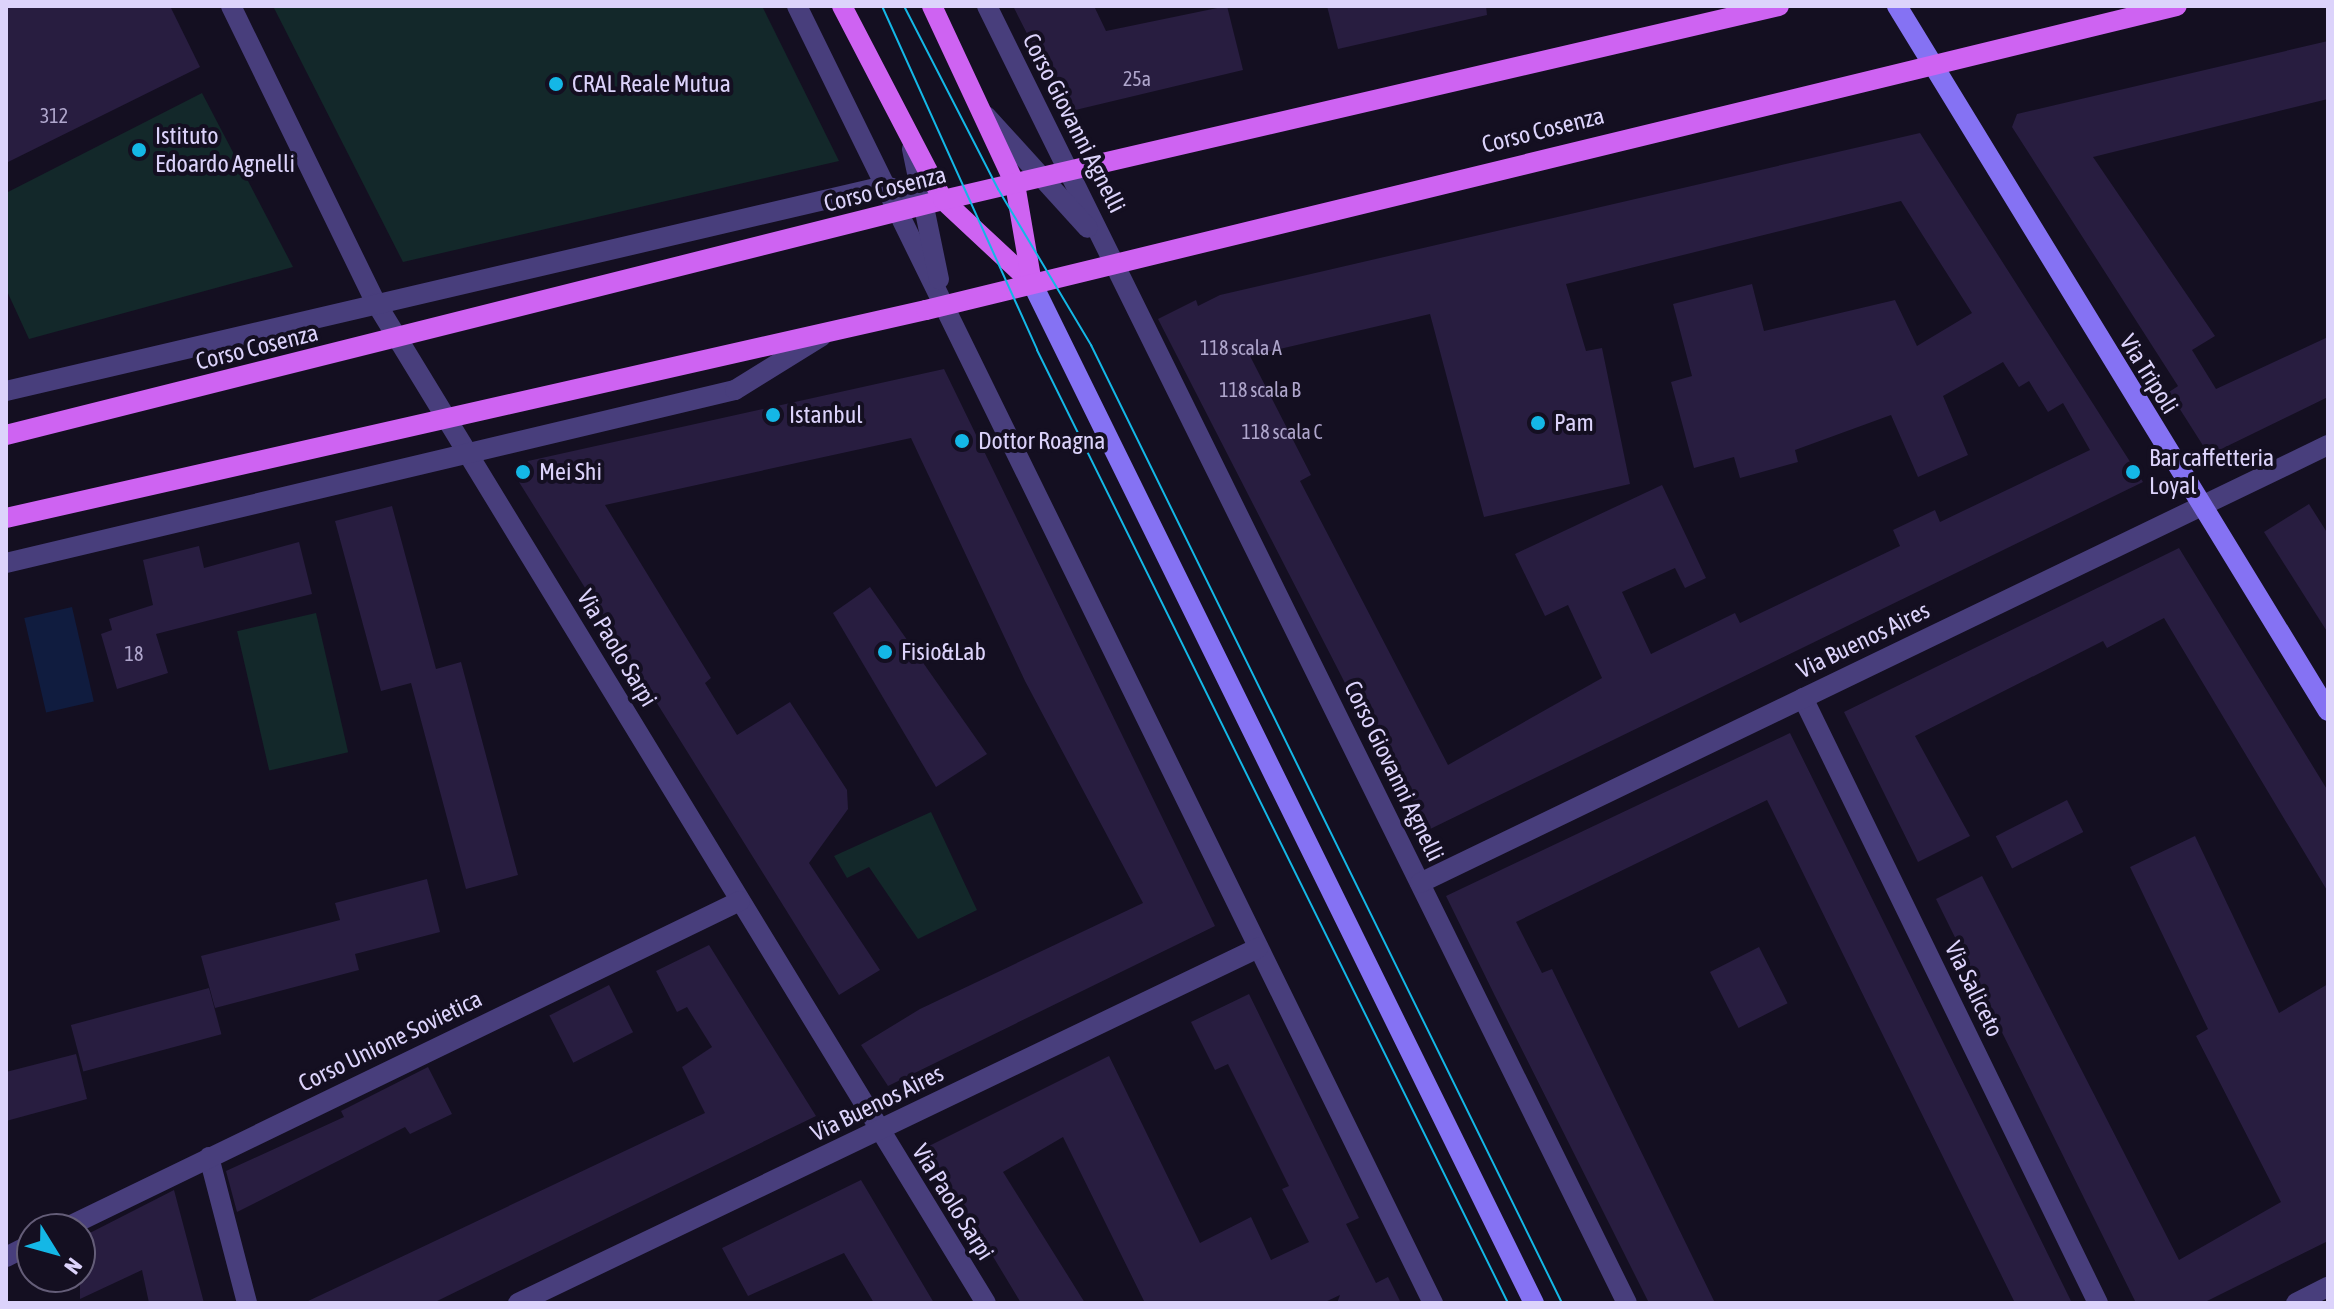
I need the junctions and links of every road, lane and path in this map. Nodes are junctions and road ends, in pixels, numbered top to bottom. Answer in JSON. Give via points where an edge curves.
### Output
{"nodes":[{"id":1,"x":231,"y":6,"type":"edge"},
{"id":2,"x":797,"y":6,"type":"edge"},
{"id":3,"x":842,"y":6,"type":"edge"},
{"id":4,"x":932,"y":6,"type":"edge"},
{"id":5,"x":987,"y":6,"type":"edge"},
{"id":6,"x":1779,"y":6,"type":"edge"},
{"id":7,"x":1897,"y":6,"type":"edge"},
{"id":8,"x":2177,"y":6,"type":"edge"},
{"id":9,"x":1928,"y":64,"type":"junction"},
{"id":10,"x":986,"y":116,"type":"junction"},
{"id":11,"x":1069,"y":171,"type":"junction"},
{"id":12,"x":1047,"y":176,"type":"junction"},
{"id":13,"x":1015,"y":184,"type":"junction"},
{"id":14,"x":884,"y":186,"type":"junction"},
{"id":15,"x":930,"y":199,"type":"junction"},
{"id":16,"x":898,"y":213,"type":"junction"},
{"id":17,"x":1115,"y":262,"type":"junction"},
{"id":18,"x":1032,"y":283,"type":"junction"},
{"id":19,"x":376,"y":303,"type":"junction"},
{"id":20,"x":944,"y":306,"type":"junction"},
{"id":21,"x":829,"y":331,"type":"junction"},
{"id":22,"x":398,"y":339,"type":"junction"},
{"id":23,"x":6,"y":391,"type":"edge"},
{"id":24,"x":444,"y":415,"type":"junction"},
{"id":25,"x":6,"y":435,"type":"edge"},
{"id":26,"x":2328,"y":445,"type":"edge"},
{"id":27,"x":465,"y":450,"type":"junction"},
{"id":28,"x":2201,"y":506,"type":"junction"},
{"id":29,"x":6,"y":518,"type":"edge"},
{"id":30,"x":6,"y":563,"type":"edge"},
{"id":31,"x":1803,"y":698,"type":"junction"},
{"id":32,"x":2328,"y":711,"type":"edge"},
{"id":33,"x":1420,"y":883,"type":"junction"},
{"id":34,"x":740,"y":901,"type":"junction"},
{"id":35,"x":1258,"y":948,"type":"junction"},
{"id":36,"x":879,"y":1132,"type":"junction"},
{"id":37,"x":209,"y":1157,"type":"junction"},
{"id":38,"x":95,"y":1213,"type":"edge"},
{"id":39,"x":2328,"y":1287,"type":"edge"},
{"id":40,"x":247,"y":1303,"type":"edge"},
{"id":41,"x":518,"y":1303,"type":"edge"},
{"id":42,"x":986,"y":1303,"type":"edge"},
{"id":43,"x":1433,"y":1303,"type":"edge"},
{"id":44,"x":1534,"y":1303,"type":"edge"},
{"id":45,"x":1627,"y":1303,"type":"edge"},
{"id":46,"x":2098,"y":1303,"type":"edge"},
{"id":47,"x":2296,"y":1303,"type":"edge"}],
"edges":[{"from":1,"to":19,"type":"street","name":"Via Paolo Sarpi"},
{"from":2,"to":14,"type":"street","name":"Corso Giovanni Agnelli"},
{"from":3,"to":15,"type":"main road","name":"Corso Giovanni Agnelli","via":[[910,142]]},
{"from":4,"to":10,"type":"main road","name":"Corso Giovanni Agnelli"},
{"from":5,"to":11,"type":"street","name":"Corso Giovanni Agnelli"},
{"from":6,"to":11,"type":"main road","name":"Corso Cosenza"},
{"from":7,"to":9,"type":"main road","name":"Via Tripoli"},
{"from":8,"to":9,"type":"main road","name":"Corso Cosenza"},
{"from":9,"to":17,"type":"main road","name":"Corso Cosenza"},
{"from":9,"to":28,"type":"main road","name":"Via Tripoli"},
{"from":10,"to":12,"type":"street","name":"Corso Giovanni Agnelli"},
{"from":10,"to":13,"type":"main road","name":"Corso Giovanni Agnelli"},
{"from":11,"to":12,"type":"main road","name":"Corso Cosenza"},
{"from":11,"to":17,"type":"street","name":"Corso Giovanni Agnelli"},
{"from":12,"to":13,"type":"main road","name":"Corso Cosenza"},
{"from":12,"to":17,"type":"street","name":"Corso Giovanni Agnelli"},
{"from":13,"to":15,"type":"main road","name":"Corso Cosenza"},
{"from":13,"to":18,"type":"main road","name":"Corso Giovanni Agnelli"},
{"from":14,"to":15,"type":"street","name":"Corso Cosenza"},
{"from":14,"to":16,"type":"street","name":"Corso Giovanni Agnelli"},
{"from":14,"to":19,"type":"street","name":"Corso Cosenza"},
{"from":15,"to":16,"type":"main road","name":"Corso Cosenza"},
{"from":15,"to":18,"type":"main road","name":"Corso Giovanni Agnelli"},
{"from":15,"to":20,"type":"street","name":"Corso Giovanni Agnelli"},
{"from":16,"to":20,"type":"street","name":"Corso Giovanni Agnelli"},
{"from":16,"to":22,"type":"main road","name":"Corso Cosenza"},
{"from":17,"to":18,"type":"main road","name":"Corso Cosenza"},
{"from":17,"to":33,"type":"street","name":"Corso Giovanni Agnelli"},
{"from":18,"to":20,"type":"main road","name":"Corso Cosenza"},
{"from":18,"to":44,"type":"main road","name":"Corso Giovanni Agnelli"},
{"from":19,"to":22,"type":"street","name":"Via Paolo Sarpi"},
{"from":19,"to":23,"type":"street","name":"Corso Cosenza"},
{"from":20,"to":21,"type":"main road","name":"Corso Cosenza"},
{"from":20,"to":35,"type":"street","name":"Corso Giovanni Agnelli"},
{"from":21,"to":24,"type":"main road","name":"Corso Cosenza"},
{"from":21,"to":27,"type":"street","name":"Corso Cosenza","via":[[735,390]]},
{"from":22,"to":24,"type":"street","name":"Via Paolo Sarpi"},
{"from":22,"to":25,"type":"main road","name":"Corso Cosenza"},
{"from":24,"to":27,"type":"street","name":"Via Paolo Sarpi"},
{"from":24,"to":29,"type":"main road","name":"Corso Cosenza"},
{"from":26,"to":28,"type":"street","name":"Via Buenos Aires"},
{"from":27,"to":30,"type":"street","name":"Corso Cosenza"},
{"from":27,"to":34,"type":"street","name":"Via Paolo Sarpi"},
{"from":28,"to":31,"type":"street","name":"Via Buenos Aires"},
{"from":28,"to":32,"type":"main road","name":"Via Tripoli"},
{"from":31,"to":33,"type":"street","name":"Via Buenos Aires"},
{"from":31,"to":46,"type":"street","name":"Via Saliceto"},
{"from":33,"to":45,"type":"street","name":"Corso Giovanni Agnelli"},
{"from":34,"to":36,"type":"street","name":"Via Paolo Sarpi"},
{"from":34,"to":37,"type":"street","name":"Corso Unione Sovietica"},
{"from":35,"to":36,"type":"street","name":"Via Buenos Aires"},
{"from":35,"to":43,"type":"street","name":"Corso Giovanni Agnelli"},
{"from":36,"to":41,"type":"street","name":"Via Buenos Aires"},
{"from":36,"to":42,"type":"street","name":"Via Paolo Sarpi"},
{"from":37,"to":38,"type":"street","name":"Corso Unione Sovietica"},
{"from":37,"to":40,"type":"street"},
{"from":39,"to":47,"type":"street"}]}
